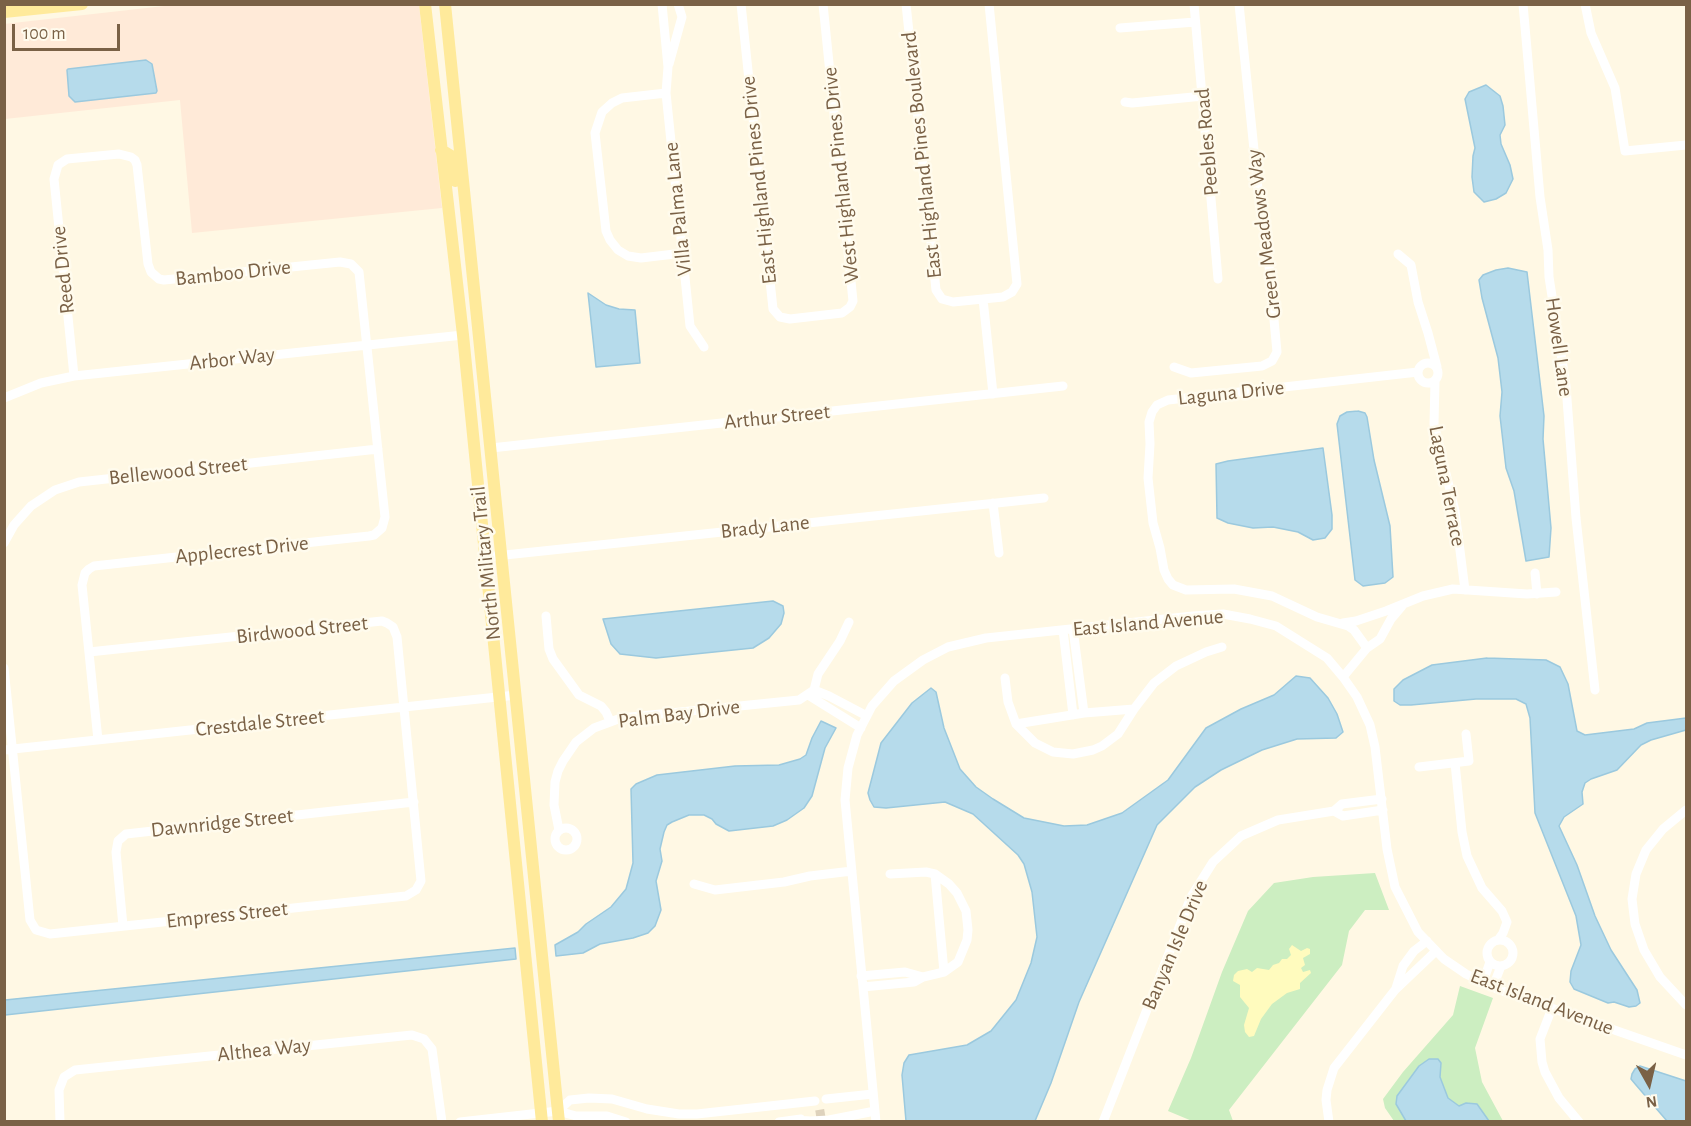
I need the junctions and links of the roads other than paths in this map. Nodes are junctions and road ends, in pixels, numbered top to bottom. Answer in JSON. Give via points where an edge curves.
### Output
{"nodes":[{"id":1,"x":82,"y":4,"type":"edge"},
{"id":2,"x":424,"y":4,"type":"edge"},
{"id":3,"x":446,"y":4,"type":"edge"},
{"id":4,"x":662,"y":4,"type":"edge"},
{"id":5,"x":678,"y":4,"type":"edge"},
{"id":6,"x":741,"y":4,"type":"edge"},
{"id":7,"x":823,"y":4,"type":"edge"},
{"id":8,"x":906,"y":4,"type":"edge"},
{"id":9,"x":989,"y":4,"type":"edge"},
{"id":10,"x":1194,"y":4,"type":"edge"},
{"id":11,"x":1239,"y":4,"type":"edge"},
{"id":12,"x":1523,"y":4,"type":"edge"},
{"id":13,"x":1585,"y":4,"type":"edge"},
{"id":14,"x":34,"y":7,"type":"edge"},
{"id":15,"x":4,"y":12,"type":"edge"},
{"id":16,"x":1195,"y":22,"type":"junction"},
{"id":17,"x":1120,"y":28,"type":"dead end"},
{"id":18,"x":668,"y":67,"type":"junction"},
{"id":19,"x":666,"y":93,"type":"junction"},
{"id":20,"x":1203,"y":96,"type":"junction"},
{"id":21,"x":1125,"y":102,"type":"dead end"},
{"id":22,"x":1686,"y":145,"type":"edge"},
{"id":23,"x":441,"y":150,"type":"junction"},
{"id":24,"x":131,"y":157,"type":"joint"},
{"id":25,"x":452,"y":233,"type":"junction"},
{"id":26,"x":470,"y":249,"type":"junction"},
{"id":27,"x":683,"y":253,"type":"junction"},
{"id":28,"x":1398,"y":254,"type":"dead end"},
{"id":29,"x":1218,"y":279,"type":"dead end"},
{"id":30,"x":983,"y":299,"type":"junction"},
{"id":31,"x":815,"y":317,"type":"joint"},
{"id":32,"x":463,"y":335,"type":"junction"},
{"id":33,"x":479,"y":338,"type":"junction"},
{"id":34,"x":367,"y":345,"type":"junction"},
{"id":35,"x":704,"y":348,"type":"dead end"},
{"id":36,"x":1437,"y":366,"type":"junction"},
{"id":37,"x":1174,"y":367,"type":"dead end"},
{"id":38,"x":1418,"y":372,"type":"junction"},
{"id":39,"x":74,"y":376,"type":"junction"},
{"id":40,"x":1435,"y":381,"type":"junction"},
{"id":41,"x":1063,"y":386,"type":"dead end"},
{"id":42,"x":993,"y":394,"type":"junction"},
{"id":43,"x":4,"y":398,"type":"edge"},
{"id":44,"x":488,"y":420,"type":"junction"},
{"id":45,"x":490,"y":448,"type":"junction"},
{"id":46,"x":378,"y":449,"type":"junction"},
{"id":47,"x":1044,"y":498,"type":"dead end"},
{"id":48,"x":993,"y":503,"type":"junction"},
{"id":49,"x":4,"y":543,"type":"edge"},
{"id":50,"x":999,"y":553,"type":"dead end"},
{"id":51,"x":502,"y":555,"type":"junction"},
{"id":52,"x":486,"y":557,"type":"junction"},
{"id":53,"x":1535,"y":573,"type":"dead end"},
{"id":54,"x":1465,"y":590,"type":"junction"},
{"id":55,"x":1556,"y":592,"type":"dead end"},
{"id":56,"x":1537,"y":594,"type":"junction"},
{"id":57,"x":1404,"y":604,"type":"junction"},
{"id":58,"x":546,"y":616,"type":"dead end"},
{"id":59,"x":849,"y":621,"type":"dead end"},
{"id":60,"x":1341,"y":623,"type":"junction"},
{"id":61,"x":1073,"y":628,"type":"junction"},
{"id":62,"x":1063,"y":630,"type":"junction"},
{"id":63,"x":1222,"y":647,"type":"dead end"},
{"id":64,"x":1367,"y":648,"type":"junction"},
{"id":65,"x":88,"y":652,"type":"junction"},
{"id":66,"x":4,"y":668,"type":"edge"},
{"id":67,"x":1343,"y":677,"type":"junction"},
{"id":68,"x":1005,"y":678,"type":"dead end"},
{"id":69,"x":1595,"y":690,"type":"dead end"},
{"id":70,"x":811,"y":692,"type":"junction"},
{"id":71,"x":516,"y":695,"type":"junction"},
{"id":72,"x":500,"y":697,"type":"junction"},
{"id":73,"x":404,"y":707,"type":"junction"},
{"id":74,"x":1134,"y":709,"type":"junction"},
{"id":75,"x":1084,"y":713,"type":"junction"},
{"id":76,"x":1073,"y":715,"type":"junction"},
{"id":77,"x":867,"y":716,"type":"junction"},
{"id":78,"x":610,"y":721,"type":"junction"},
{"id":79,"x":1016,"y":724,"type":"junction"},
{"id":80,"x":861,"y":728,"type":"junction"},
{"id":81,"x":1466,"y":734,"type":"dead end"},
{"id":82,"x":98,"y":740,"type":"junction"},
{"id":83,"x":9,"y":750,"type":"edge"},
{"id":84,"x":1455,"y":763,"type":"junction"},
{"id":85,"x":1419,"y":766,"type":"dead end"},
{"id":86,"x":1382,"y":799,"type":"junction"},
{"id":87,"x":414,"y":802,"type":"junction"},
{"id":88,"x":1383,"y":810,"type":"junction"},
{"id":89,"x":1686,"y":810,"type":"edge"},
{"id":90,"x":1334,"y":811,"type":"junction"},
{"id":91,"x":560,"y":830,"type":"dead end"},
{"id":92,"x":852,"y":871,"type":"junction"},
{"id":93,"x":890,"y":874,"type":"dead end"},
{"id":94,"x":935,"y":874,"type":"junction"},
{"id":95,"x":694,"y":884,"type":"dead end"},
{"id":96,"x":416,"y":890,"type":"joint"},
{"id":97,"x":1507,"y":922,"type":"junction"},
{"id":98,"x":123,"y":926,"type":"junction"},
{"id":99,"x":1498,"y":940,"type":"junction"},
{"id":100,"x":1427,"y":941,"type":"junction"},
{"id":101,"x":1511,"y":945,"type":"junction"},
{"id":102,"x":1436,"y":951,"type":"junction"},
{"id":103,"x":1491,"y":962,"type":"junction"},
{"id":104,"x":1501,"y":966,"type":"junction"},
{"id":105,"x":944,"y":972,"type":"junction"},
{"id":106,"x":861,"y":976,"type":"junction"},
{"id":107,"x":923,"y":977,"type":"junction"},
{"id":108,"x":1483,"y":982,"type":"junction"},
{"id":109,"x":863,"y":987,"type":"junction"},
{"id":110,"x":1493,"y":987,"type":"junction"},
{"id":111,"x":1395,"y":990,"type":"junction"},
{"id":112,"x":1686,"y":1005,"type":"edge"},
{"id":113,"x":1552,"y":1008,"type":"junction"},
{"id":114,"x":1686,"y":1055,"type":"edge"},
{"id":115,"x":872,"y":1077,"type":"junction"},
{"id":116,"x":873,"y":1094,"type":"junction"},
{"id":117,"x":856,"y":1096,"type":"junction"},
{"id":118,"x":826,"y":1099,"type":"dead end"},
{"id":119,"x":815,"y":1101,"type":"dead end"},
{"id":120,"x":796,"y":1103,"type":"junction"},
{"id":121,"x":875,"y":1111,"type":"junction"},
{"id":122,"x":828,"y":1113,"type":"tunnel mouth"},
{"id":123,"x":853,"y":1114,"type":"junction"},
{"id":124,"x":816,"y":1115,"type":"tunnel mouth"},
{"id":125,"x":558,"y":1116,"type":"edge"},
{"id":126,"x":542,"y":1117,"type":"edge"},
{"id":127,"x":714,"y":1117,"type":"edge"},
{"id":128,"x":698,"y":1118,"type":"edge"},
{"id":129,"x":797,"y":1119,"type":"junction"},
{"id":130,"x":60,"y":1122,"type":"edge"},
{"id":131,"x":442,"y":1122,"type":"edge"},
{"id":132,"x":460,"y":1122,"type":"edge"},
{"id":133,"x":627,"y":1122,"type":"edge"},
{"id":134,"x":779,"y":1122,"type":"edge"},
{"id":135,"x":876,"y":1122,"type":"edge"},
{"id":136,"x":1102,"y":1122,"type":"edge"},
{"id":137,"x":1329,"y":1122,"type":"edge"},
{"id":138,"x":1579,"y":1122,"type":"edge"}],
"edges":[{"from":1,"to":14,"type":"main road"},
{"from":2,"to":23,"type":"main road","name":"North Military Trail"},
{"from":3,"to":26,"type":"main road","name":"North Military Trail"},
{"from":4,"to":18,"type":"street","name":"Villa Palma Lane"},
{"from":5,"to":18,"type":"street","name":"Villa Palma Lane","via":[[682,17]]},
{"from":6,"to":31,"type":"street","name":"East Highland Pines Drive","via":[[773,309],[784,319]]},
{"from":7,"to":31,"type":"street","name":"West Highland Pines Drive","via":[[854,296],[847,311]]},
{"from":8,"to":30,"type":"street","name":"East Highland Pines Boulevard","via":[[936,290],[948,302]]},
{"from":9,"to":30,"type":"street","name":"East Highland Pines Boulevard","via":[[1017,284],[1008,295]]},
{"from":10,"to":16,"type":"street","name":"Peebles Road"},
{"from":11,"to":37,"type":"street","name":"Green Meadows Way","via":[[1277,352],[1272,361],[1262,366],[1191,373]]},
{"from":12,"to":69,"type":"street","name":"Howell Lane","via":[[1540,197],[1566,386]]},
{"from":13,"to":22,"type":"street","via":[[1591,33],[1615,88],[1625,151]]},
{"from":14,"to":15,"type":"main road"},
{"from":16,"to":17,"type":"street"},
{"from":16,"to":20,"type":"street","name":"Peebles Road"},
{"from":18,"to":19,"type":"street","name":"Villa Palma Lane"},
{"from":19,"to":27,"type":"street","name":"Villa Palma Lane"},
{"from":19,"to":27,"type":"street","via":[[622,98],[612,103],[602,112],[595,133],[610,240],[628,256]]},
{"from":20,"to":21,"type":"street"},
{"from":20,"to":29,"type":"street","name":"Peebles Road"},
{"from":23,"to":25,"type":"main road","name":"North Military Trail"},
{"from":23,"to":26,"type":"main road","via":[[451,156],[461,224]]},
{"from":24,"to":34,"type":"street","name":"Bamboo Drive","via":[[137,165],[148,264],[154,276],[164,280],[346,262],[356,267],[360,277]]},
{"from":24,"to":39,"type":"street","name":"Reed Drive","via":[[119,154],[67,159],[58,165],[54,179]]},
{"from":25,"to":32,"type":"main road","name":"North Military Trail"},
{"from":25,"to":33,"type":"main road","via":[[460,246],[468,322]]},
{"from":26,"to":33,"type":"main road","name":"North Military Trail"},
{"from":27,"to":35,"type":"street","name":"Villa Palma Lane","via":[[690,326]]},
{"from":28,"to":36,"type":"street","name":"Laguna Terrace","via":[[1411,265]]},
{"from":30,"to":42,"type":"street"},
{"from":32,"to":34,"type":"street","name":"Arbor Way"},
{"from":32,"to":44,"type":"main road","via":[[473,349],[480,409]]},
{"from":32,"to":52,"type":"main road","name":"North Military Trail"},
{"from":33,"to":44,"type":"main road","name":"North Military Trail"},
{"from":34,"to":39,"type":"street","name":"Arbor Way"},
{"from":34,"to":46,"type":"street","name":"Applecrest Drive"},
{"from":36,"to":38,"type":"street","via":[[1426,363]]},
{"from":36,"to":40,"type":"street","name":"Laguna Terrace","via":[[1439,375]]},
{"from":38,"to":40,"type":"street","via":[[1425,383]]},
{"from":38,"to":60,"type":"street","name":"Laguna Drive","via":[[1168,400],[1157,405],[1150,416],[1148,478],[1153,524],[1164,570],[1173,585],[1185,590],[1253,591]]},
{"from":39,"to":43,"type":"street","name":"Arbor Way","via":[[41,383]]},
{"from":40,"to":54,"type":"street","name":"Laguna Terrace","via":[[1434,424],[1455,511]]},
{"from":41,"to":42,"type":"street","name":"Arthur Street"},
{"from":42,"to":45,"type":"street","name":"Arthur Street"},
{"from":44,"to":45,"type":"main road","name":"North Military Trail"},
{"from":45,"to":51,"type":"main road","name":"North Military Trail"},
{"from":46,"to":49,"type":"street","name":"Bellewood Street","via":[[79,482],[55,490],[31,506]]},
{"from":46,"to":65,"type":"street","name":"Applecrest Drive","via":[[385,517],[382,528],[374,535],[94,566],[85,573],[82,585]]},
{"from":47,"to":48,"type":"street","name":"Brady Lane"},
{"from":48,"to":50,"type":"street"},
{"from":48,"to":51,"type":"street","name":"Brady Lane"},
{"from":51,"to":52,"type":"street","name":"Brady Lane"},
{"from":51,"to":71,"type":"main road","name":"North Military Trail"},
{"from":52,"to":72,"type":"main road","name":"North Military Trail"},
{"from":53,"to":56,"type":"street"},
{"from":54,"to":56,"type":"street"},
{"from":54,"to":57,"type":"street","via":[[1442,591]]},
{"from":55,"to":56,"type":"street"},
{"from":57,"to":60,"type":"street"},
{"from":57,"to":64,"type":"street","via":[[1380,639]]},
{"from":58,"to":78,"type":"street","via":[[553,658],[579,694],[601,706]]},
{"from":59,"to":70,"type":"street"},
{"from":60,"to":64,"type":"street","name":"Laguna Drive","via":[[1354,630]]},
{"from":61,"to":62,"type":"street","name":"East Island Avenue"},
{"from":61,"to":67,"type":"street","name":"East Island Avenue","via":[[1223,614],[1276,626],[1327,658]]},
{"from":61,"to":75,"type":"street"},
{"from":62,"to":76,"type":"street"},
{"from":62,"to":77,"type":"street","name":"East Island Avenue","via":[[986,638],[948,647],[894,681]]},
{"from":63,"to":74,"type":"street","via":[[1170,670]]},
{"from":64,"to":67,"type":"street"},
{"from":65,"to":73,"type":"street","name":"Birdwood Street","via":[[382,621],[393,627],[397,637]]},
{"from":65,"to":82,"type":"street","name":"Applecrest Drive"},
{"from":66,"to":83,"type":"street"},
{"from":67,"to":86,"type":"street","name":"East Island Avenue","via":[[1370,725]]},
{"from":68,"to":79,"type":"street"},
{"from":70,"to":77,"type":"street","via":[[830,696]]},
{"from":70,"to":78,"type":"street","name":"Palm Bay Drive","via":[[799,700]]},
{"from":70,"to":80,"type":"street"},
{"from":71,"to":72,"type":"street","name":"Crestdale Street"},
{"from":71,"to":125,"type":"main road","name":"North Military Trail"},
{"from":72,"to":73,"type":"street","name":"Crestdale Street"},
{"from":72,"to":126,"type":"main road","name":"North Military Trail"},
{"from":73,"to":82,"type":"street","name":"Crestdale Street"},
{"from":73,"to":87,"type":"street","name":"Birdwood Street"},
{"from":74,"to":75,"type":"street"},
{"from":74,"to":79,"type":"street","via":[[1110,741],[1083,753],[1063,754],[1044,748]]},
{"from":75,"to":76,"type":"street"},
{"from":76,"to":79,"type":"street"},
{"from":77,"to":80,"type":"street","name":"East Island Avenue"},
{"from":78,"to":91,"type":"street","name":"Palm Bay Drive","via":[[585,734],[558,771],[554,805]]},
{"from":80,"to":92,"type":"street","name":"East Island Avenue","via":[[848,768],[845,800]]},
{"from":81,"to":84,"type":"street","via":[[1469,761]]},
{"from":82,"to":83,"type":"street","name":"Crestdale Street"},
{"from":83,"to":98,"type":"street","name":"Empress Street","via":[[30,920],[36,930],[50,934]]},
{"from":84,"to":85,"type":"street"},
{"from":84,"to":97,"type":"street","via":[[1467,856],[1482,888]]},
{"from":86,"to":88,"type":"street","name":"East Island Avenue"},
{"from":86,"to":90,"type":"street","name":"Banyan Isle Drive","via":[[1342,804]]},
{"from":87,"to":96,"type":"street","name":"Birdwood Street","via":[[421,880]]},
{"from":87,"to":98,"type":"street","name":"Dawnridge Street","via":[[126,834],[118,841],[116,852]]},
{"from":88,"to":90,"type":"street","name":"Banyan Isle Drive","via":[[1343,816]]},
{"from":88,"to":100,"type":"street","name":"East Island Avenue","via":[[1395,887],[1418,932]]},
{"from":89,"to":112,"type":"street","via":[[1646,850],[1636,873],[1632,899],[1644,950],[1660,977]]},
{"from":90,"to":136,"type":"street","name":"Banyan Isle Drive","via":[[1258,827],[1213,862],[1191,897]]},
{"from":92,"to":95,"type":"street","via":[[715,890]]},
{"from":92,"to":106,"type":"street","name":"East Island Avenue"},
{"from":93,"to":94,"type":"street"},
{"from":94,"to":105,"type":"street"},
{"from":94,"to":105,"type":"street","via":[[957,893],[968,921],[968,940],[961,958]]},
{"from":96,"to":98,"type":"street","name":"Empress Street","via":[[406,896]]},
{"from":97,"to":99,"type":"street"},
{"from":97,"to":101,"type":"street"},
{"from":99,"to":101,"type":"street"},
{"from":99,"to":103,"type":"street","via":[[1488,948]]},
{"from":100,"to":102,"type":"street","name":"East Island Avenue"},
{"from":100,"to":111,"type":"street","via":[[1403,966]]},
{"from":101,"to":104,"type":"street","via":[[1512,958]]},
{"from":102,"to":108,"type":"street","name":"East Island Avenue"},
{"from":102,"to":111,"type":"street"},
{"from":103,"to":104,"type":"street"},
{"from":103,"to":108,"type":"street"},
{"from":104,"to":110,"type":"street"},
{"from":105,"to":107,"type":"street"},
{"from":106,"to":107,"type":"street","via":[[905,972]]},
{"from":106,"to":109,"type":"street","name":"East Island Avenue"},
{"from":107,"to":109,"type":"street","via":[[914,982]]},
{"from":108,"to":110,"type":"street","name":"East Island Avenue"},
{"from":109,"to":115,"type":"street","name":"East Island Avenue"},
{"from":110,"to":113,"type":"street","name":"East Island Avenue"},
{"from":111,"to":137,"type":"street","via":[[1334,1068],[1326,1100]]},
{"from":113,"to":114,"type":"street","name":"East Island Avenue"},
{"from":113,"to":138,"type":"street","via":[[1540,1040],[1542,1062],[1559,1098]]},
{"from":115,"to":116,"type":"street","name":"East Island Avenue"},
{"from":115,"to":117,"type":"street"},
{"from":116,"to":117,"type":"street"},
{"from":116,"to":121,"type":"street","name":"East Island Avenue"},
{"from":117,"to":118,"type":"street"},
{"from":119,"to":120,"type":"street"},
{"from":120,"to":127,"type":"street"},
{"from":120,"to":129,"type":"street"},
{"from":121,"to":123,"type":"street"},
{"from":121,"to":135,"type":"street","name":"East Island Avenue"},
{"from":122,"to":123,"type":"street"},
{"from":123,"to":129,"type":"street","via":[[829,1120]]},
{"from":124,"to":129,"type":"street"},
{"from":125,"to":126,"type":"street"},
{"from":125,"to":128,"type":"street","via":[[570,1100],[589,1098],[612,1099]]},
{"from":125,"to":133,"type":"street","via":[[607,1116]]},
{"from":126,"to":132,"type":"street"},
{"from":127,"to":128,"type":"street"},
{"from":129,"to":134,"type":"street"},
{"from":130,"to":131,"type":"street","name":"Althea Way","via":[[59,1089],[64,1077],[75,1070],[412,1035],[424,1039],[432,1049]]}]}
